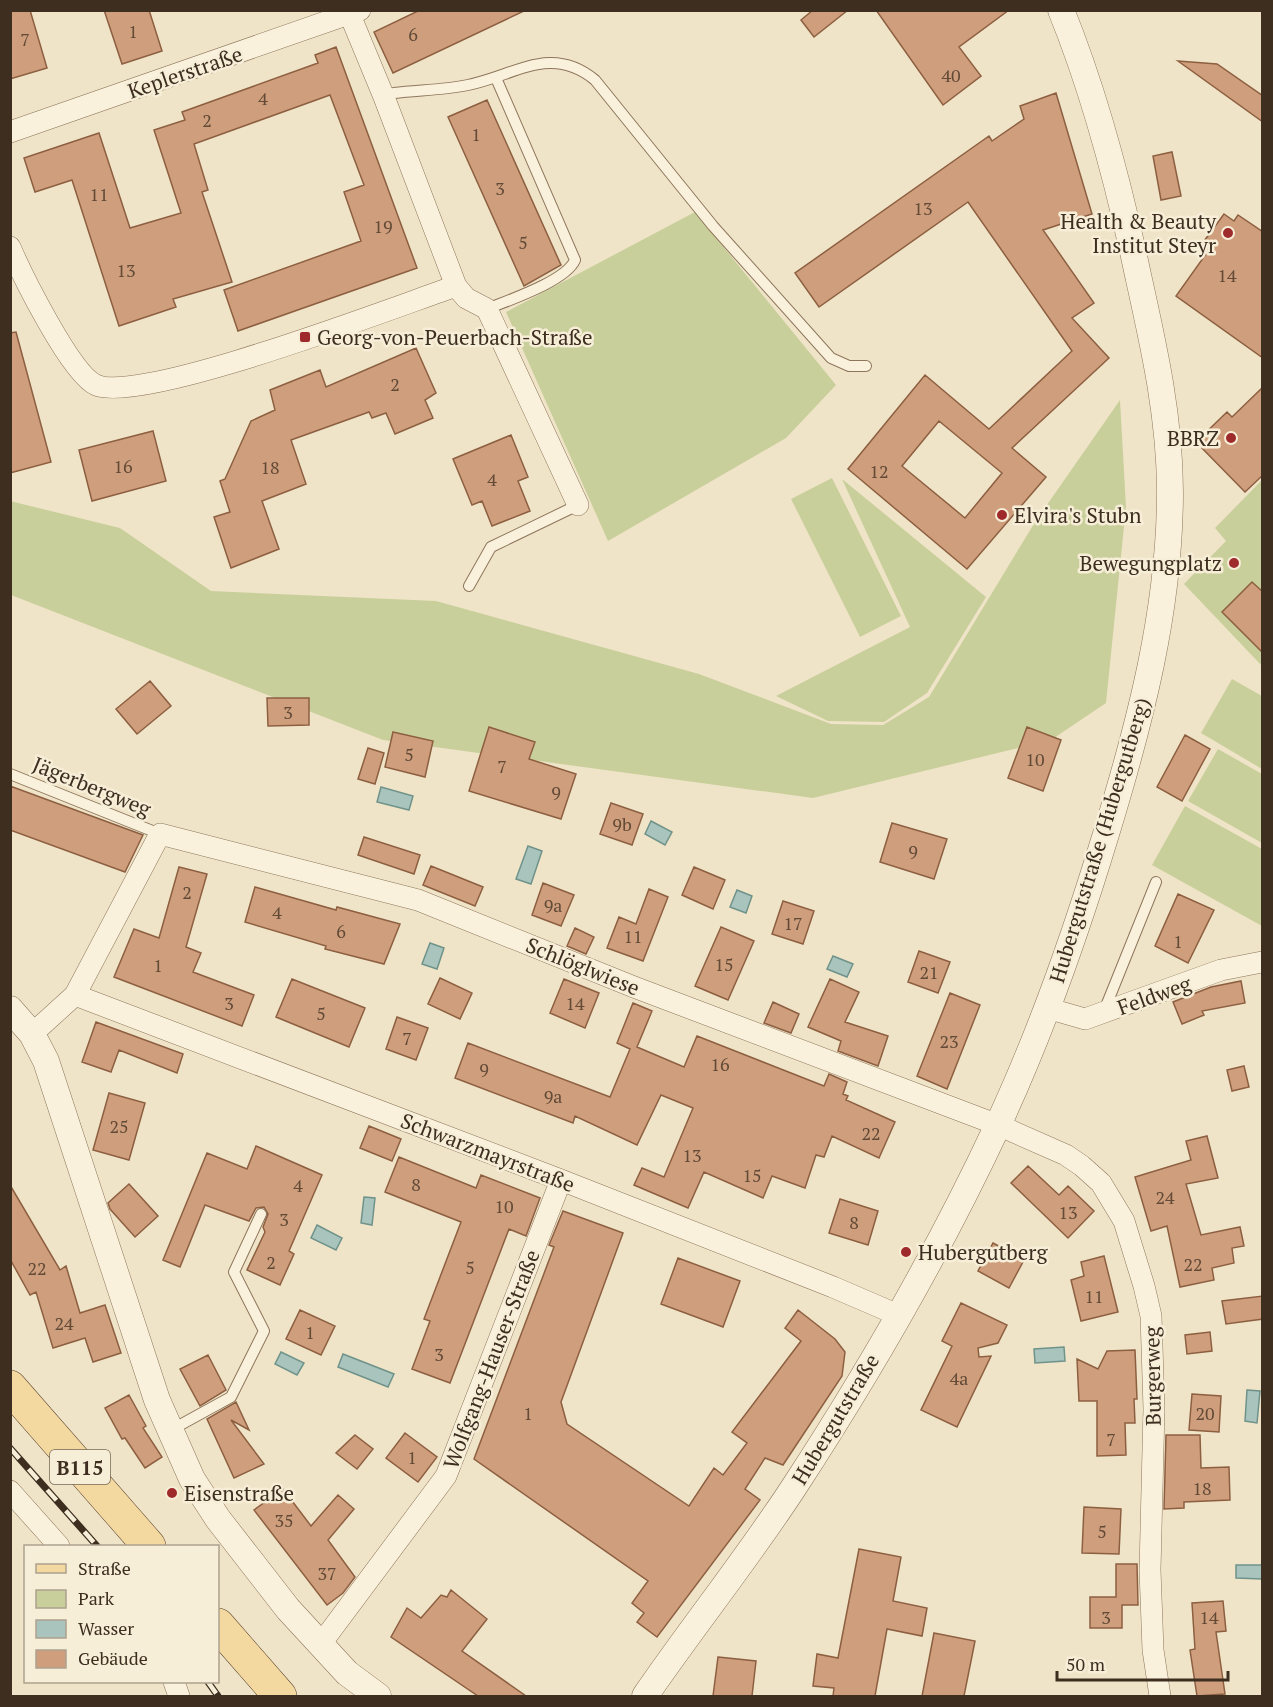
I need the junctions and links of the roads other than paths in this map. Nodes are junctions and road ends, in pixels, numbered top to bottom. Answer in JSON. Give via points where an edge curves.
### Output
{"nodes":[{"id":1,"x":1061,"y":10,"type":"edge"},
{"id":2,"x":355,"y":13,"type":"edge"},
{"id":3,"x":496,"y":78,"type":"junction"},
{"id":4,"x":384,"y":97,"type":"junction"},
{"id":5,"x":10,"y":132,"type":"edge"},
{"id":6,"x":13,"y":260,"type":"edge"},
{"id":7,"x":456,"y":286,"type":"junction"},
{"id":8,"x":488,"y":309,"type":"junction"},
{"id":9,"x":866,"y":366,"type":"dead end"},
{"id":10,"x":578,"y":505,"type":"joint"},
{"id":11,"x":469,"y":586,"type":"dead end"},
{"id":12,"x":10,"y":774,"type":"edge"},
{"id":13,"x":160,"y":834,"type":"junction"},
{"id":14,"x":1156,"y":882,"type":"dead end"},
{"id":15,"x":1263,"y":962,"type":"edge"},
{"id":16,"x":75,"y":995,"type":"junction"},
{"id":17,"x":1047,"y":1008,"type":"junction"},
{"id":18,"x":10,"y":1009,"type":"edge"},
{"id":19,"x":1102,"y":1014,"type":"junction"},
{"id":20,"x":32,"y":1034,"type":"junction"},
{"id":21,"x":998,"y":1125,"type":"junction"},
{"id":22,"x":561,"y":1180,"type":"junction"},
{"id":23,"x":261,"y":1214,"type":"dead end"},
{"id":24,"x":898,"y":1315,"type":"junction"},
{"id":25,"x":10,"y":1387,"type":"edge"},
{"id":26,"x":169,"y":1431,"type":"junction"},
{"id":27,"x":10,"y":1491,"type":"edge"},
{"id":28,"x":58,"y":1545,"type":"edge"},
{"id":29,"x":148,"y":1545,"type":"edge"},
{"id":30,"x":219,"y":1626,"type":"edge"},
{"id":31,"x":320,"y":1645,"type":"junction"},
{"id":32,"x":280,"y":1696,"type":"edge"},
{"id":33,"x":378,"y":1696,"type":"edge"},
{"id":34,"x":645,"y":1696,"type":"edge"},
{"id":35,"x":1160,"y":1696,"type":"edge"}],
"edges":[{"from":1,"to":17,"type":"street","name":"Hubergutstraße (Hubergutberg)","via":[[1079,54],[1113,167],[1153,340],[1162,389],[1170,494],[1162,590],[1147,687],[1102,848]]},
{"from":2,"to":4,"type":"street"},
{"from":2,"to":5,"type":"street","name":"Keplerstraße"},
{"from":3,"to":4,"type":"lane"},
{"from":3,"to":8,"type":"lane","via":[[575,260],[572,268],[556,278]]},
{"from":3,"to":9,"type":"lane","via":[[550,62],[579,67],[595,80],[713,226],[831,358],[849,366]]},
{"from":4,"to":7,"type":"street"},
{"from":6,"to":7,"type":"street","via":[[81,373],[93,384],[109,389],[156,384],[200,372]]},
{"from":7,"to":8,"type":"street","via":[[466,298]]},
{"from":8,"to":10,"type":"street"},
{"from":10,"to":11,"type":"lane","via":[[491,547]]},
{"from":12,"to":13,"type":"lane","name":"Jägerbergweg"},
{"from":13,"to":16,"type":"street"},
{"from":13,"to":21,"type":"street","name":"Schlöglwiese","via":[[418,900]]},
{"from":14,"to":19,"type":"lane"},
{"from":15,"to":19,"type":"street","name":"Feldweg","via":[[1221,970]]},
{"from":16,"to":20,"type":"street"},
{"from":16,"to":22,"type":"street","name":"Schwarzmayrstraße"},
{"from":17,"to":19,"type":"street","name":"Feldweg","via":[[1077,1018]]},
{"from":17,"to":21,"type":"street","name":"Hubergutstraße (Hubergutberg)"},
{"from":18,"to":20,"type":"street"},
{"from":20,"to":26,"type":"street","via":[[46,1061]]},
{"from":21,"to":24,"type":"street","name":"Hubergutstraße"},
{"from":21,"to":35,"type":"street","name":"Burgerweg","via":[[1066,1155],[1101,1183],[1124,1221],[1141,1275],[1154,1347],[1150,1570],[1153,1650]]},
{"from":22,"to":24,"type":"street","name":"Schwarzmayrstraße"},
{"from":22,"to":31,"type":"street","name":"Wolfgang-Hauser-Straße","via":[[446,1476]]},
{"from":23,"to":26,"type":"lane","via":[[234,1272],[264,1331],[231,1397]]},
{"from":24,"to":34,"type":"street","name":"Hubergutstraße","via":[[792,1491]]},
{"from":25,"to":29,"type":"main road","number":"B115"},
{"from":26,"to":31,"type":"street","via":[[192,1479],[219,1519]]},
{"from":27,"to":28,"type":"street"},
{"from":30,"to":32,"type":"main road"},
{"from":31,"to":33,"type":"street","via":[[347,1673]]}]}
